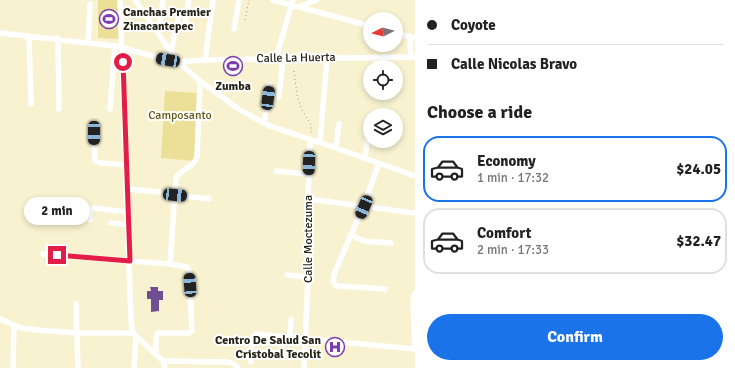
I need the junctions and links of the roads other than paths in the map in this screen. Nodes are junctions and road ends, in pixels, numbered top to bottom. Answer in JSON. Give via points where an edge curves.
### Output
{"nodes":[{"id":1,"x":120,"y":0,"type":"edge"},
{"id":2,"x":135,"y":0,"type":"edge"},
{"id":3,"x":163,"y":0,"type":"edge"},
{"id":4,"x":189,"y":0,"type":"edge"},
{"id":5,"x":213,"y":0,"type":"edge"},
{"id":6,"x":239,"y":0,"type":"edge"},
{"id":7,"x":274,"y":0,"type":"edge"},
{"id":8,"x":317,"y":0,"type":"edge"},
{"id":9,"x":292,"y":3,"type":"edge"},
{"id":10,"x":90,"y":4,"type":"dead end"},
{"id":11,"x":298,"y":7,"type":"junction"},
{"id":12,"x":179,"y":14,"type":"dead end"},
{"id":13,"x":185,"y":24,"type":"dead end"},
{"id":14,"x":363,"y":24,"type":"edge"},
{"id":15,"x":234,"y":30,"type":"dead end"},
{"id":16,"x":0,"y":33,"type":"edge"},
{"id":17,"x":158,"y":33,"type":"junction"},
{"id":18,"x":403,"y":34,"type":"edge"},
{"id":19,"x":29,"y":36,"type":"junction"},
{"id":20,"x":413,"y":37,"type":"edge"},
{"id":21,"x":58,"y":38,"type":"junction"},
{"id":22,"x":88,"y":42,"type":"junction"},
{"id":23,"x":115,"y":46,"type":"junction"},
{"id":24,"x":122,"y":48,"type":"junction"},
{"id":25,"x":171,"y":52,"type":"junction"},
{"id":26,"x":376,"y":57,"type":"junction"},
{"id":27,"x":413,"y":57,"type":"edge"},
{"id":28,"x":276,"y":58,"type":"junction"},
{"id":29,"x":283,"y":58,"type":"junction"},
{"id":30,"x":327,"y":58,"type":"junction"},
{"id":31,"x":205,"y":60,"type":"junction"},
{"id":32,"x":376,"y":60,"type":"edge"},
{"id":33,"x":178,"y":62,"type":"junction"},
{"id":34,"x":200,"y":81,"type":"junction"},
{"id":35,"x":269,"y":85,"type":"dead end"},
{"id":36,"x":279,"y":97,"type":"dead end"},
{"id":37,"x":31,"y":104,"type":"dead end"},
{"id":38,"x":110,"y":109,"type":"dead end"},
{"id":39,"x":59,"y":110,"type":"dead end"},
{"id":40,"x":264,"y":123,"type":"junction"},
{"id":41,"x":339,"y":124,"type":"dead end"},
{"id":42,"x":94,"y":133,"type":"dead end"},
{"id":43,"x":310,"y":140,"type":"junction"},
{"id":44,"x":320,"y":142,"type":"junction"},
{"id":45,"x":336,"y":148,"type":"junction"},
{"id":46,"x":366,"y":148,"type":"edge"},
{"id":47,"x":365,"y":158,"type":"junction"},
{"id":48,"x":379,"y":163,"type":"junction"},
{"id":49,"x":127,"y":165,"type":"junction"},
{"id":50,"x":276,"y":171,"type":"dead end"},
{"id":51,"x":309,"y":174,"type":"junction"},
{"id":52,"x":415,"y":176,"type":"edge"},
{"id":53,"x":127,"y":189,"type":"junction"},
{"id":54,"x":159,"y":192,"type":"dead end"},
{"id":55,"x":175,"y":195,"type":"junction"},
{"id":56,"x":209,"y":199,"type":"dead end"},
{"id":57,"x":308,"y":199,"type":"junction"},
{"id":58,"x":364,"y":207,"type":"junction"},
{"id":59,"x":128,"y":212,"type":"junction"},
{"id":60,"x":415,"y":213,"type":"edge"},
{"id":61,"x":90,"y":220,"type":"dead end"},
{"id":62,"x":111,"y":223,"type":"dead end"},
{"id":63,"x":129,"y":225,"type":"junction"},
{"id":64,"x":352,"y":235,"type":"junction"},
{"id":65,"x":391,"y":243,"type":"dead end"},
{"id":66,"x":43,"y":254,"type":"dead end"},
{"id":67,"x":130,"y":261,"type":"junction"},
{"id":68,"x":170,"y":264,"type":"junction"},
{"id":69,"x":287,"y":275,"type":"dead end"},
{"id":70,"x":308,"y":277,"type":"junction"},
{"id":71,"x":384,"y":289,"type":"dead end"},
{"id":72,"x":415,"y":293,"type":"edge"},
{"id":73,"x":76,"y":304,"type":"dead end"},
{"id":74,"x":291,"y":319,"type":"dead end"},
{"id":75,"x":0,"y":320,"type":"edge"},
{"id":76,"x":414,"y":320,"type":"edge"},
{"id":77,"x":14,"y":325,"type":"junction"},
{"id":78,"x":78,"y":333,"type":"junction"},
{"id":79,"x":135,"y":334,"type":"junction"},
{"id":80,"x":290,"y":338,"type":"junction"},
{"id":81,"x":305,"y":339,"type":"junction"},
{"id":82,"x":415,"y":341,"type":"edge"},
{"id":83,"x":415,"y":350,"type":"edge"},
{"id":84,"x":156,"y":354,"type":"junction"},
{"id":85,"x":162,"y":360,"type":"junction"},
{"id":86,"x":251,"y":362,"type":"dead end"},
{"id":87,"x":14,"y":368,"type":"edge"},
{"id":88,"x":78,"y":368,"type":"edge"},
{"id":89,"x":134,"y":368,"type":"edge"},
{"id":90,"x":166,"y":368,"type":"edge"},
{"id":91,"x":238,"y":368,"type":"edge"},
{"id":92,"x":304,"y":368,"type":"edge"}],
"edges":[{"from":1,"to":24,"type":"street"},
{"from":2,"to":17,"type":"street"},
{"from":3,"to":17,"type":"street"},
{"from":4,"to":13,"type":"street"},
{"from":5,"to":31,"type":"street"},
{"from":6,"to":15,"type":"street"},
{"from":7,"to":9,"type":"street"},
{"from":8,"to":11,"type":"street"},
{"from":9,"to":11,"type":"street"},
{"from":9,"to":28,"type":"street"},
{"from":10,"to":22,"type":"street"},
{"from":11,"to":14,"type":"street"},
{"from":12,"to":25,"type":"street"},
{"from":16,"to":19,"type":"street","name":"Calle La Huerta"},
{"from":17,"to":25,"type":"street"},
{"from":18,"to":20,"type":"street"},
{"from":19,"to":21,"type":"street","name":"Calle La Huerta"},
{"from":19,"to":37,"type":"street"},
{"from":20,"to":27,"type":"street"},
{"from":21,"to":22,"type":"street","name":"Calle La Huerta"},
{"from":21,"to":39,"type":"street"},
{"from":22,"to":23,"type":"street","name":"Calle La Huerta"},
{"from":23,"to":24,"type":"street","name":"Calle La Huerta"},
{"from":23,"to":38,"type":"street"},
{"from":24,"to":33,"type":"street","name":"Calle La Huerta"},
{"from":24,"to":49,"type":"street"},
{"from":25,"to":33,"type":"street"},
{"from":26,"to":27,"type":"street","name":"Calle La Huerta"},
{"from":26,"to":30,"type":"street","name":"Calle La Huerta"},
{"from":26,"to":32,"type":"street"},
{"from":28,"to":29,"type":"street","name":"Calle La Huerta"},
{"from":28,"to":31,"type":"street","name":"Calle La Huerta"},
{"from":29,"to":30,"type":"street","name":"Calle La Huerta"},
{"from":29,"to":36,"type":"street"},
{"from":30,"to":44,"type":"street"},
{"from":31,"to":33,"type":"street","name":"Calle La Huerta"},
{"from":33,"to":34,"type":"street"},
{"from":34,"to":40,"type":"street"},
{"from":34,"to":55,"type":"street","via":[[197,157],[193,164],[178,174]]},
{"from":35,"to":40,"type":"street"},
{"from":40,"to":43,"type":"street"},
{"from":41,"to":45,"type":"street"},
{"from":42,"to":49,"type":"street","via":[[95,161]]},
{"from":43,"to":44,"type":"street"},
{"from":43,"to":51,"type":"street","name":"Calle Moctezuma"},
{"from":44,"to":45,"type":"street"},
{"from":45,"to":47,"type":"street"},
{"from":46,"to":47,"type":"street"},
{"from":47,"to":48,"type":"street"},
{"from":48,"to":52,"type":"street"},
{"from":48,"to":58,"type":"street"},
{"from":49,"to":53,"type":"street"},
{"from":50,"to":51,"type":"street"},
{"from":51,"to":57,"type":"street","name":"Calle Moctezuma"},
{"from":53,"to":54,"type":"street"},
{"from":53,"to":59,"type":"street"},
{"from":55,"to":56,"type":"street"},
{"from":55,"to":68,"type":"street"},
{"from":57,"to":58,"type":"street"},
{"from":57,"to":70,"type":"street","name":"Calle Moctezuma"},
{"from":58,"to":60,"type":"street"},
{"from":58,"to":64,"type":"street"},
{"from":59,"to":61,"type":"street","via":[[94,208],[90,210]]},
{"from":59,"to":63,"type":"street"},
{"from":62,"to":63,"type":"street"},
{"from":63,"to":67,"type":"street"},
{"from":64,"to":65,"type":"street","via":[[364,241]]},
{"from":64,"to":71,"type":"street","via":[[335,272],[333,283],[340,286]]},
{"from":66,"to":67,"type":"street"},
{"from":67,"to":68,"type":"street"},
{"from":67,"to":79,"type":"street","via":[[131,322]]},
{"from":68,"to":84,"type":"street","via":[[188,267],[193,328],[189,333],[158,334]]},
{"from":69,"to":70,"type":"street"},
{"from":70,"to":81,"type":"street","name":"Calle Moctezuma"},
{"from":72,"to":76,"type":"street"},
{"from":73,"to":78,"type":"street"},
{"from":74,"to":80,"type":"street"},
{"from":75,"to":77,"type":"street"},
{"from":76,"to":82,"type":"street"},
{"from":77,"to":78,"type":"street"},
{"from":77,"to":87,"type":"street"},
{"from":78,"to":79,"type":"street"},
{"from":78,"to":88,"type":"street"},
{"from":79,"to":84,"type":"street"},
{"from":79,"to":89,"type":"street"},
{"from":80,"to":81,"type":"street"},
{"from":80,"to":86,"type":"street","via":[[256,334],[252,338]]},
{"from":81,"to":83,"type":"street"},
{"from":81,"to":92,"type":"street","name":"Calle Moctezuma"},
{"from":82,"to":83,"type":"street"},
{"from":84,"to":85,"type":"street"},
{"from":85,"to":90,"type":"street"},
{"from":85,"to":91,"type":"street","via":[[228,362]]}]}
